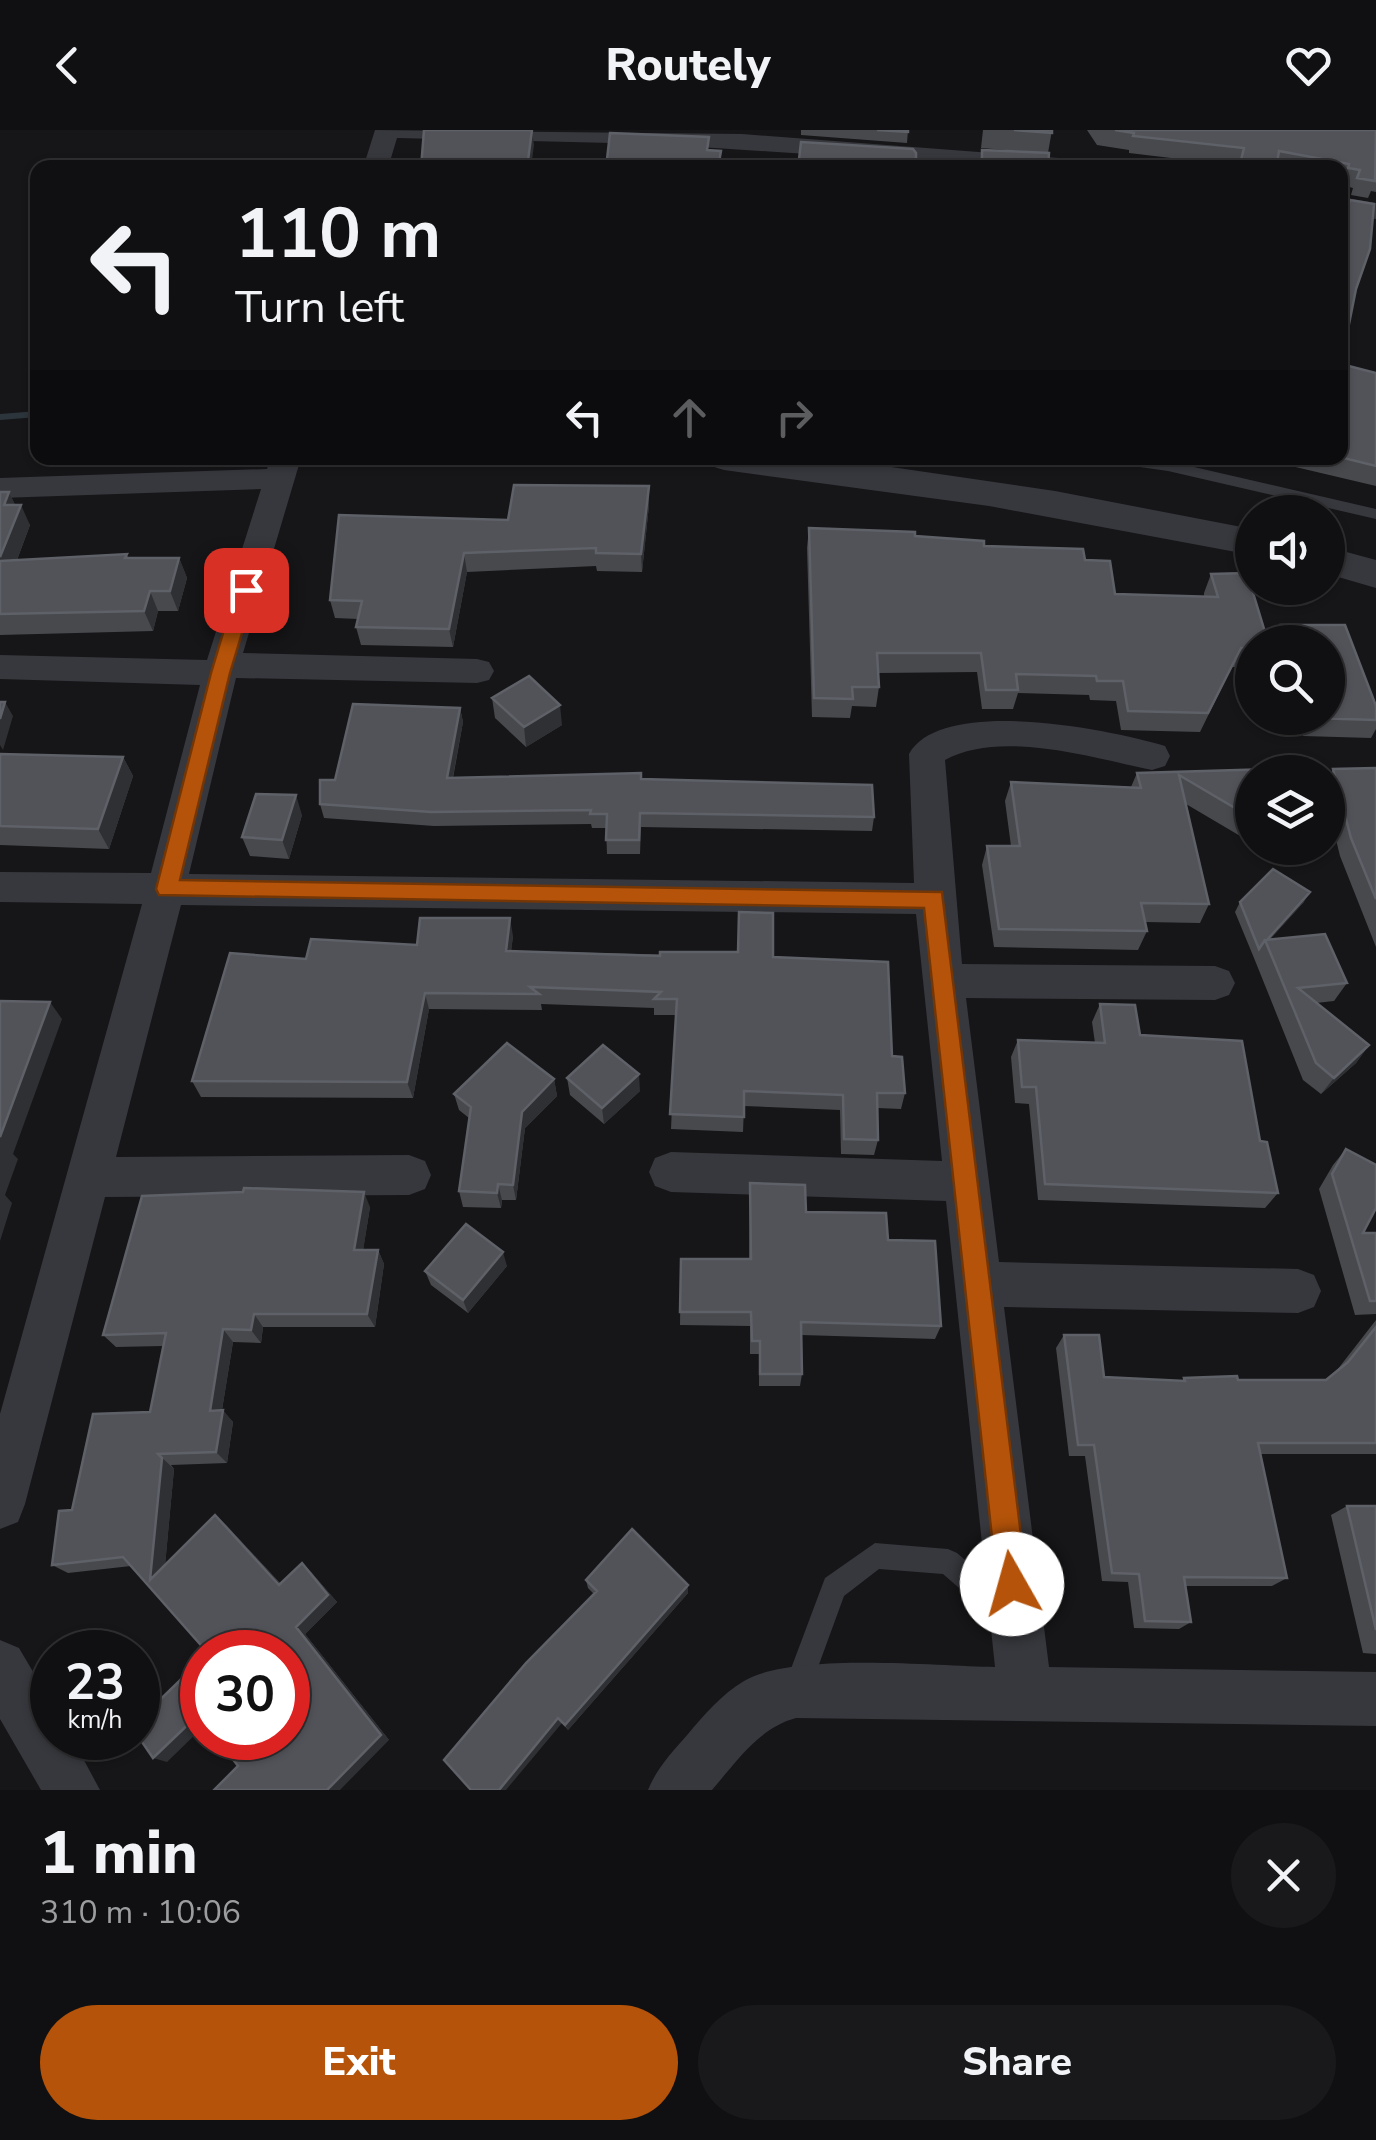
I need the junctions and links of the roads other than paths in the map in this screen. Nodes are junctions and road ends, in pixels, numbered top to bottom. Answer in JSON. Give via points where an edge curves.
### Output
{"nodes":[{"id":1,"x":387,"y":130,"type":"edge"},
{"id":2,"x":578,"y":132,"type":"edge"},
{"id":3,"x":757,"y":135,"type":"edge"},
{"id":4,"x":952,"y":150,"type":"edge"},
{"id":5,"x":378,"y":160,"type":"edge"},
{"id":6,"x":573,"y":160,"type":"edge"},
{"id":7,"x":758,"y":160,"type":"edge"},
{"id":8,"x":1033,"y":160,"type":"edge"},
{"id":9,"x":1348,"y":206,"type":"edge"},
{"id":10,"x":1376,"y":211,"type":"edge"},
{"id":11,"x":783,"y":465,"type":"edge"},
{"id":12,"x":1161,"y":465,"type":"edge"},
{"id":13,"x":283,"y":468,"type":"edge"},
{"id":14,"x":0,"y":488,"type":"edge"},
{"id":15,"x":1376,"y":514,"type":"edge"},
{"id":16,"x":1235,"y":538,"type":"edge"},
{"id":17,"x":1345,"y":566,"type":"edge"},
{"id":18,"x":1376,"y":574,"type":"edge"},
{"id":19,"x":0,"y":667,"type":"edge"},
{"id":20,"x":222,"y":669,"type":"junction"},
{"id":21,"x":477,"y":671,"type":"dead end"},
{"id":22,"x":1152,"y":756,"type":"dead end"},
{"id":23,"x":0,"y":888,"type":"edge"},
{"id":24,"x":166,"y":889,"type":"junction"},
{"id":25,"x":934,"y":899,"type":"junction"},
{"id":26,"x":943,"y":981,"type":"junction"},
{"id":27,"x":1216,"y":983,"type":"dead end"},
{"id":28,"x":671,"y":1172,"type":"dead end"},
{"id":29,"x":409,"y":1175,"type":"dead end"},
{"id":30,"x":89,"y":1176,"type":"junction"},
{"id":31,"x":967,"y":1182,"type":"junction"},
{"id":32,"x":977,"y":1284,"type":"junction"},
{"id":33,"x":1298,"y":1292,"type":"dead end"},
{"id":34,"x":0,"y":1504,"type":"edge"},
{"id":35,"x":1016,"y":1621,"type":"junction"},
{"id":36,"x":0,"y":1666,"type":"edge"},
{"id":37,"x":796,"y":1692,"type":"junction"},
{"id":38,"x":1025,"y":1692,"type":"junction"},
{"id":39,"x":1376,"y":1699,"type":"edge"},
{"id":40,"x":72,"y":1790,"type":"edge"},
{"id":41,"x":676,"y":1790,"type":"edge"}],
"edges":[{"from":1,"to":2,"type":"street"},
{"from":1,"to":5,"type":"street"},
{"from":2,"to":3,"type":"street"},
{"from":2,"to":6,"type":"street"},
{"from":3,"to":4,"type":"street"},
{"from":3,"to":7,"type":"street"},
{"from":4,"to":8,"type":"street"},
{"from":9,"to":10,"type":"street"},
{"from":11,"to":16,"type":"street","via":[[1085,507]]},
{"from":12,"to":15,"type":"lane"},
{"from":13,"to":14,"type":"street"},
{"from":13,"to":20,"type":"street"},
{"from":17,"to":18,"type":"street"},
{"from":19,"to":20,"type":"street"},
{"from":20,"to":21,"type":"street"},
{"from":20,"to":24,"type":"street"},
{"from":22,"to":25,"type":"street","via":[[1020,734],[943,741],[926,754]]},
{"from":23,"to":24,"type":"street"},
{"from":24,"to":25,"type":"street"},
{"from":24,"to":30,"type":"street"},
{"from":25,"to":26,"type":"street"},
{"from":26,"to":27,"type":"street"},
{"from":26,"to":31,"type":"street"},
{"from":28,"to":31,"type":"street"},
{"from":29,"to":30,"type":"street"},
{"from":30,"to":34,"type":"street"},
{"from":31,"to":32,"type":"street"},
{"from":32,"to":33,"type":"street"},
{"from":32,"to":35,"type":"street"},
{"from":35,"to":37,"type":"lane","via":[[948,1562],[875,1556],[834,1587]]},
{"from":35,"to":38,"type":"street"},
{"from":36,"to":40,"type":"street"},
{"from":37,"to":38,"type":"street"},
{"from":37,"to":41,"type":"street","via":[[764,1700],[730,1727]]},
{"from":38,"to":39,"type":"street"}]}
